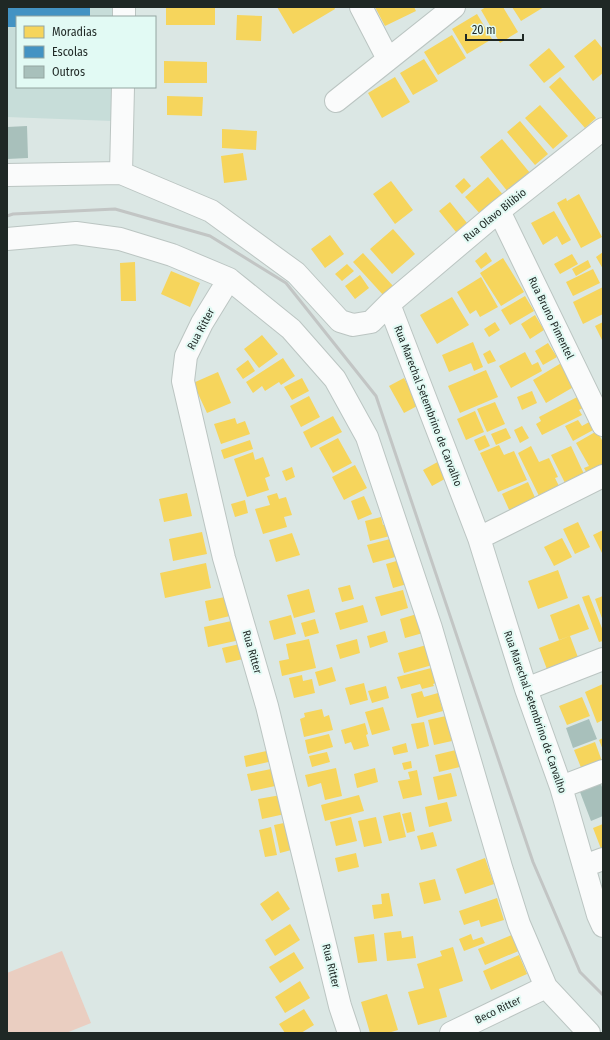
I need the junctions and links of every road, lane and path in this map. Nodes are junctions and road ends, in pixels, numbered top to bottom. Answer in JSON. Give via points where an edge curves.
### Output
{"nodes":[{"id":1,"x":361,"y":7,"type":"edge"},
{"id":2,"x":454,"y":7,"type":"edge"},
{"id":3,"x":388,"y":59,"type":"junction"},
{"id":4,"x":123,"y":88,"type":"edge"},
{"id":5,"x":336,"y":101,"type":"dead end"},
{"id":6,"x":603,"y":129,"type":"edge"},
{"id":7,"x":121,"y":173,"type":"junction"},
{"id":8,"x":7,"y":175,"type":"edge"},
{"id":9,"x":499,"y":211,"type":"junction"},
{"id":10,"x":7,"y":238,"type":"edge"},
{"id":11,"x":229,"y":279,"type":"junction"},
{"id":12,"x":389,"y":304,"type":"junction"},
{"id":13,"x":603,"y":425,"type":"edge"},
{"id":14,"x":603,"y":476,"type":"edge"},
{"id":15,"x":479,"y":538,"type":"junction"},
{"id":16,"x":603,"y":659,"type":"edge"},
{"id":17,"x":526,"y":689,"type":"junction"},
{"id":18,"x":603,"y":771,"type":"edge"},
{"id":19,"x":561,"y":787,"type":"junction"},
{"id":20,"x":594,"y":863,"type":"edge"},
{"id":21,"x":603,"y":926,"type":"edge"},
{"id":22,"x":546,"y":987,"type":"junction"},
{"id":23,"x":349,"y":1033,"type":"edge"},
{"id":24,"x":451,"y":1033,"type":"edge"},
{"id":25,"x":589,"y":1033,"type":"edge"}],
"edges":[{"from":1,"to":3,"type":"street"},
{"from":2,"to":3,"type":"street"},
{"from":3,"to":5,"type":"street"},
{"from":4,"to":7,"type":"street"},
{"from":6,"to":9,"type":"street","name":"Rua Olavo Bilibio"},
{"from":7,"to":8,"type":"street"},
{"from":7,"to":12,"type":"street","via":[[211,211],[296,273],[340,321],[353,325],[371,322]]},
{"from":9,"to":12,"type":"street","name":"Rua Olavo Bilibio"},
{"from":9,"to":13,"type":"street","name":"Rua Bruno Pimentel"},
{"from":10,"to":11,"type":"street","via":[[76,233],[120,239],[172,255]]},
{"from":11,"to":22,"type":"street","via":[[291,328],[335,379],[367,437],[431,628],[519,924]]},
{"from":11,"to":23,"type":"street","name":"Rua Ritter","via":[[202,323],[186,356],[182,381],[224,558],[267,706],[340,1006]]},
{"from":12,"to":15,"type":"street","name":"Rua Marechal Setembrino de Carvalho"},
{"from":14,"to":15,"type":"street"},
{"from":15,"to":17,"type":"street","name":"Rua Marechal Setembrino de Carvalho"},
{"from":16,"to":17,"type":"street"},
{"from":17,"to":19,"type":"street","name":"Rua Marechal Setembrino de Carvalho"},
{"from":18,"to":19,"type":"street"},
{"from":19,"to":20,"type":"street","name":"Rua Marechal Setembrino de Carvalho"},
{"from":20,"to":21,"type":"street","name":"Rua Marechal Setembrino de Carvalho"},
{"from":22,"to":24,"type":"street","name":"Beco Ritter"},
{"from":22,"to":25,"type":"street"}]}
